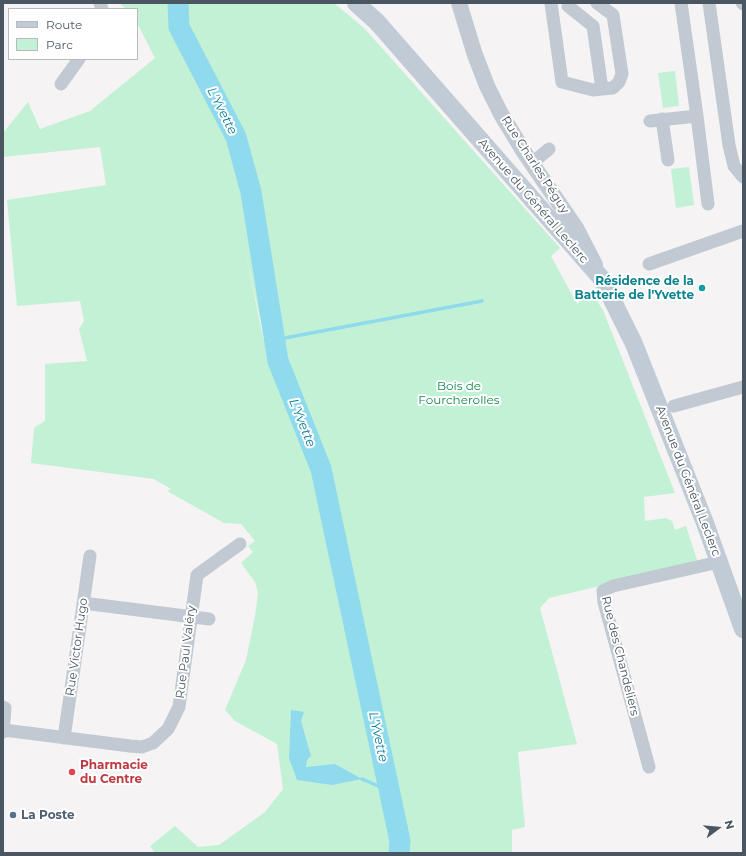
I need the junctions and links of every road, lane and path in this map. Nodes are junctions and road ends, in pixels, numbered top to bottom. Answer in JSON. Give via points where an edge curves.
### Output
{"nodes":[{"id":1,"x":356,"y":3,"type":"edge"},
{"id":2,"x":459,"y":3,"type":"edge"},
{"id":3,"x":551,"y":3,"type":"edge"},
{"id":4,"x":597,"y":3,"type":"edge"},
{"id":5,"x":681,"y":3,"type":"edge"},
{"id":6,"x":709,"y":3,"type":"edge"},
{"id":7,"x":568,"y":6,"type":"dead end"},
{"id":8,"x":78,"y":60,"type":"edge"},
{"id":9,"x":61,"y":84,"type":"dead end"},
{"id":10,"x":602,"y":89,"type":"junction"},
{"id":11,"x":697,"y":116,"type":"junction"},
{"id":12,"x":549,"y":149,"type":"dead end"},
{"id":13,"x":668,"y":160,"type":"dead end"},
{"id":14,"x":531,"y":164,"type":"junction"},
{"id":15,"x":743,"y":177,"type":"edge"},
{"id":16,"x":708,"y":204,"type":"dead end"},
{"id":17,"x":743,"y":231,"type":"edge"},
{"id":18,"x":649,"y":264,"type":"dead end"},
{"id":19,"x":602,"y":279,"type":"junction"},
{"id":20,"x":743,"y":387,"type":"edge"},
{"id":21,"x":674,"y":406,"type":"dead end"},
{"id":22,"x":240,"y":544,"type":"dead end"},
{"id":23,"x":90,"y":556,"type":"dead end"},
{"id":24,"x":719,"y":562,"type":"junction"},
{"id":25,"x":83,"y":603,"type":"junction"},
{"id":26,"x":191,"y":616,"type":"junction"},
{"id":27,"x":209,"y":619,"type":"dead end"},
{"id":28,"x":743,"y":629,"type":"edge"},
{"id":29,"x":3,"y":708,"type":"edge"},
{"id":30,"x":3,"y":731,"type":"edge"},
{"id":31,"x":64,"y":738,"type":"junction"},
{"id":32,"x":649,"y":767,"type":"dead end"}],
"edges":[{"from":1,"to":19,"type":"main road","name":"Avenue du Général Leclerc","via":[[377,22]]},
{"from":2,"to":14,"type":"street","name":"Rue Charles Péguy","via":[[487,86]]},
{"from":3,"to":10,"type":"street","via":[[562,82],[593,90]]},
{"from":4,"to":10,"type":"street","via":[[613,15],[622,74],[613,88]]},
{"from":5,"to":11,"type":"street"},
{"from":6,"to":15,"type":"street","via":[[728,145],[734,166]]},
{"from":7,"to":10,"type":"street","via":[[593,26]]},
{"from":8,"to":9,"type":"street"},
{"from":11,"to":13,"type":"street","via":[[656,120]]},
{"from":11,"to":16,"type":"street"},
{"from":12,"to":14,"type":"street"},
{"from":14,"to":19,"type":"street","name":"Rue Charles Péguy","via":[[576,228]]},
{"from":17,"to":18,"type":"street"},
{"from":19,"to":24,"type":"main road","name":"Avenue du Général Leclerc","via":[[634,344]]},
{"from":20,"to":21,"type":"street"},
{"from":22,"to":26,"type":"street","name":"Rue Paul Valéry","via":[[197,575]]},
{"from":23,"to":25,"type":"street","name":"Rue Victor Hugo"},
{"from":24,"to":28,"type":"main road","name":"Avenue du Général Leclerc"},
{"from":24,"to":32,"type":"street","name":"Rue des Chandeliers","via":[[613,586],[603,592]]},
{"from":25,"to":26,"type":"street"},
{"from":25,"to":31,"type":"street","name":"Rue Victor Hugo"},
{"from":26,"to":27,"type":"street"},
{"from":26,"to":31,"type":"street","name":"Rue Paul Valéry","via":[[179,707],[168,729],[153,743],[142,747]]},
{"from":29,"to":30,"type":"street"},
{"from":30,"to":31,"type":"street","name":"Rue Paul Valéry"}]}
